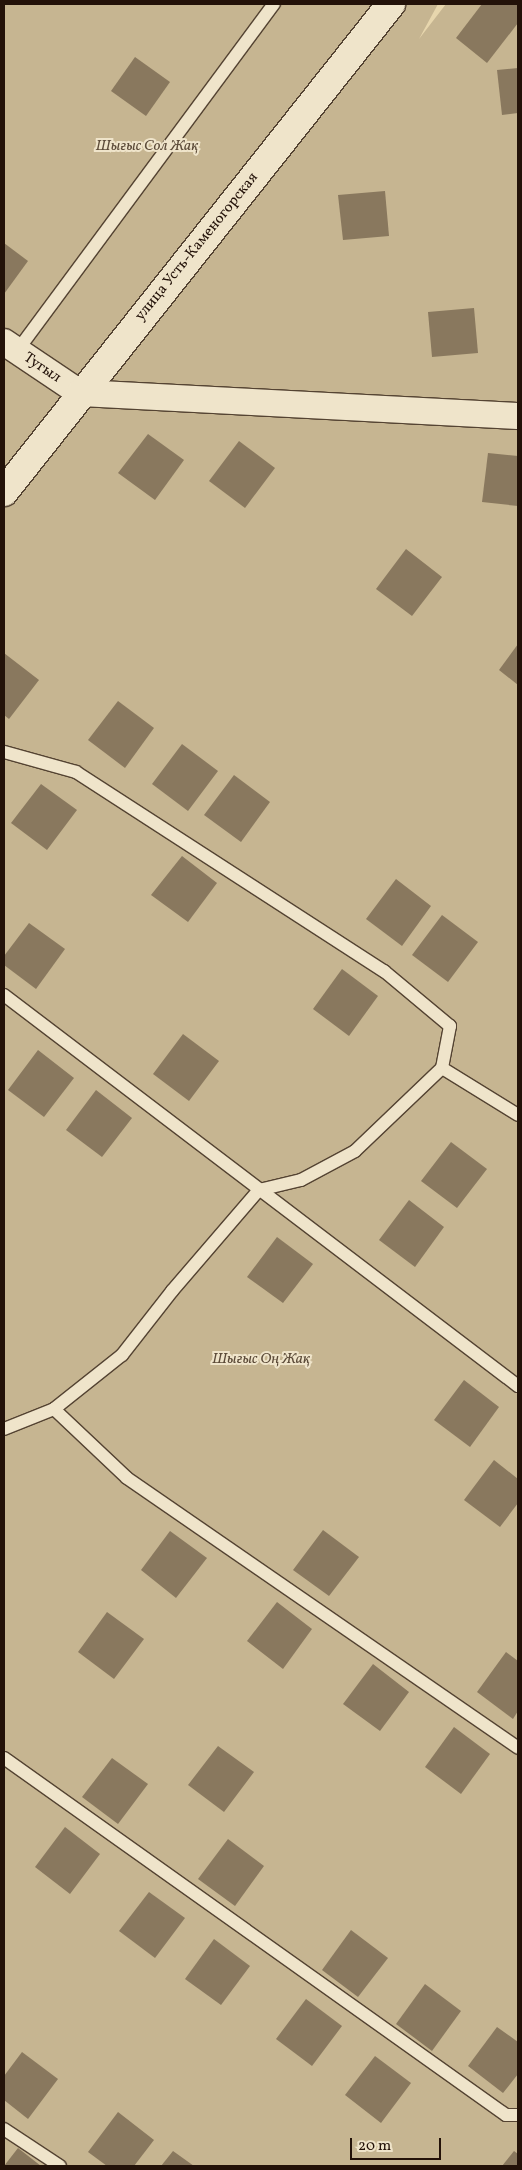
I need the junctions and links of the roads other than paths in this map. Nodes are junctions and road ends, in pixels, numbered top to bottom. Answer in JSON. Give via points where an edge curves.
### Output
{"nodes":[{"id":1,"x":274,"y":4,"type":"edge"},
{"id":2,"x":391,"y":4,"type":"edge"},
{"id":3,"x":10,"y":347,"type":"edge"},
{"id":4,"x":80,"y":393,"type":"junction"},
{"id":5,"x":518,"y":416,"type":"edge"},
{"id":6,"x":4,"y":492,"type":"edge"},
{"id":7,"x":4,"y":752,"type":"edge"},
{"id":8,"x":4,"y":994,"type":"edge"},
{"id":9,"x":442,"y":1068,"type":"junction"},
{"id":10,"x":518,"y":1115,"type":"edge"},
{"id":11,"x":259,"y":1190,"type":"junction"},
{"id":12,"x":518,"y":1386,"type":"edge"},
{"id":13,"x":54,"y":1409,"type":"junction"},
{"id":14,"x":4,"y":1429,"type":"edge"},
{"id":15,"x":518,"y":1748,"type":"edge"},
{"id":16,"x":4,"y":1758,"type":"edge"},
{"id":17,"x":518,"y":2115,"type":"edge"},
{"id":18,"x":4,"y":2129,"type":"edge"},
{"id":19,"x":60,"y":2166,"type":"edge"}],
"edges":[{"from":1,"to":3,"type":"lane"},
{"from":2,"to":4,"type":"street","name":"улица Усть-Каменогорская"},
{"from":3,"to":4,"type":"street","name":"Тугыл"},
{"from":4,"to":5,"type":"street"},
{"from":4,"to":6,"type":"street","name":"улица Усть-Каменогорская"},
{"from":7,"to":9,"type":"lane","via":[[76,772],[384,971],[450,1026]]},
{"from":8,"to":11,"type":"lane"},
{"from":9,"to":10,"type":"lane"},
{"from":9,"to":11,"type":"lane","via":[[355,1151],[301,1180]]},
{"from":11,"to":12,"type":"lane"},
{"from":11,"to":13,"type":"lane","via":[[122,1355]]},
{"from":13,"to":14,"type":"lane"},
{"from":13,"to":15,"type":"lane","via":[[127,1478]]},
{"from":16,"to":17,"type":"lane","via":[[506,2115]]},
{"from":18,"to":19,"type":"lane"}]}
